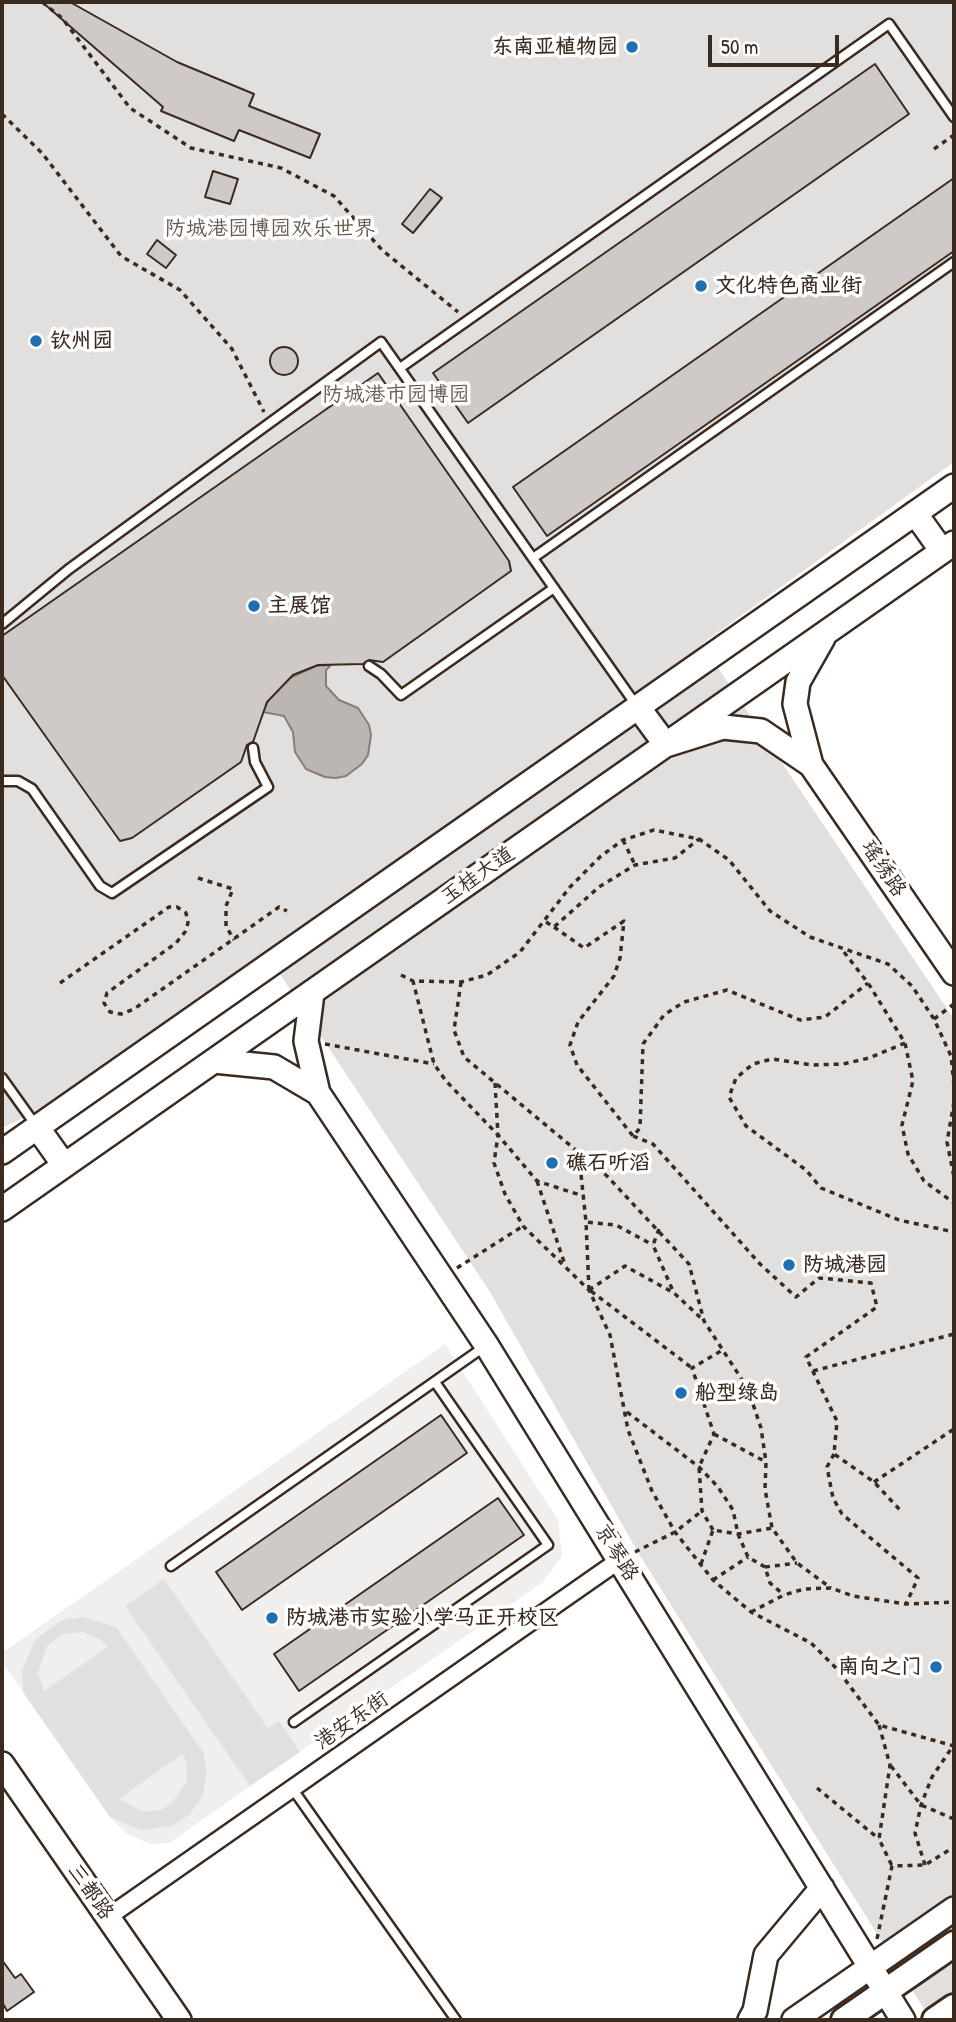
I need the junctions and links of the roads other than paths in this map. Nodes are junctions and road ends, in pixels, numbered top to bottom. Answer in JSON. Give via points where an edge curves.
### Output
{"nodes":[{"id":1,"x":954,"y":117,"type":"edge"},
{"id":2,"x":954,"y":262,"type":"edge"},
{"id":3,"x":400,"y":368,"type":"junction"},
{"id":4,"x":954,"y":486,"type":"edge"},
{"id":5,"x":915,"y":513,"type":"junction"},
{"id":6,"x":948,"y":547,"type":"edge"},
{"id":7,"x":533,"y":558,"type":"junction"},
{"id":8,"x":554,"y":588,"type":"junction"},
{"id":9,"x":2,"y":624,"type":"edge"},
{"id":10,"x":825,"y":633,"type":"junction"},
{"id":11,"x":369,"y":666,"type":"dead end"},
{"id":12,"x":638,"y":707,"type":"junction"},
{"id":13,"x":666,"y":744,"type":"junction"},
{"id":14,"x":253,"y":748,"type":"dead end"},
{"id":15,"x":811,"y":765,"type":"junction"},
{"id":16,"x":2,"y":781,"type":"edge"},
{"id":17,"x":954,"y":973,"type":"edge"},
{"id":18,"x":312,"y":992,"type":"junction"},
{"id":19,"x":214,"y":1061,"type":"junction"},
{"id":20,"x":2,"y":1078,"type":"edge"},
{"id":21,"x":318,"y":1093,"type":"junction"},
{"id":22,"x":37,"y":1127,"type":"junction"},
{"id":23,"x":2,"y":1152,"type":"edge"},
{"id":24,"x":64,"y":1165,"type":"junction"},
{"id":25,"x":2,"y":1209,"type":"edge"},
{"id":26,"x":487,"y":1346,"type":"junction"},
{"id":27,"x":435,"y":1382,"type":"junction"},
{"id":28,"x":621,"y":1559,"type":"junction"},
{"id":29,"x":171,"y":1566,"type":"dead end"},
{"id":30,"x":294,"y":1722,"type":"dead end"},
{"id":31,"x":2,"y":1764,"type":"edge"},
{"id":32,"x":292,"y":1788,"type":"junction"},
{"id":33,"x":822,"y":1888,"type":"junction"},
{"id":34,"x":954,"y":1909,"type":"edge"},
{"id":35,"x":107,"y":1917,"type":"junction"},
{"id":36,"x":954,"y":1944,"type":"edge"},
{"id":37,"x":870,"y":1967,"type":"junction"},
{"id":38,"x":885,"y":1992,"type":"junction"},
{"id":39,"x":954,"y":2007,"type":"edge"},
{"id":40,"x":178,"y":2020,"type":"edge"},
{"id":41,"x":456,"y":2020,"type":"edge"},
{"id":42,"x":750,"y":2020,"type":"edge"},
{"id":43,"x":794,"y":2020,"type":"edge"},
{"id":44,"x":844,"y":2020,"type":"edge"},
{"id":45,"x":903,"y":2020,"type":"edge"},
{"id":46,"x":935,"y":2020,"type":"edge"}],
"edges":[{"from":1,"to":3,"type":"lane","via":[[889,24]]},
{"from":2,"to":7,"type":"lane"},
{"from":3,"to":7,"type":"lane"},
{"from":3,"to":9,"type":"lane","via":[[381,342],[69,569]]},
{"from":4,"to":5,"type":"main road"},
{"from":5,"to":6,"type":"main road"},
{"from":5,"to":12,"type":"main road"},
{"from":6,"to":10,"type":"main road","name":"玉桂大道"},
{"from":7,"to":8,"type":"lane"},
{"from":8,"to":11,"type":"lane","via":[[401,695]]},
{"from":8,"to":12,"type":"lane"},
{"from":10,"to":13,"type":"main road","name":"玉桂大道"},
{"from":10,"to":15,"type":"main road","via":[[798,682],[795,705]]},
{"from":12,"to":13,"type":"main road"},
{"from":12,"to":22,"type":"main road"},
{"from":13,"to":15,"type":"main road","via":[[723,727],[761,731]]},
{"from":13,"to":18,"type":"main road","name":"玉桂大道"},
{"from":14,"to":16,"type":"lane","via":[[268,788],[113,893],[100,886],[32,789],[18,781]]},
{"from":15,"to":17,"type":"main road","name":"瑶绣路"},
{"from":18,"to":19,"type":"main road","name":"玉桂大道"},
{"from":18,"to":21,"type":"main road","via":[[306,1041]]},
{"from":19,"to":21,"type":"main road","via":[[274,1067]]},
{"from":19,"to":24,"type":"main road","name":"玉桂大道"},
{"from":20,"to":22,"type":"lane"},
{"from":21,"to":26,"type":"main road","name":"京琴路"},
{"from":22,"to":23,"type":"main road"},
{"from":22,"to":24,"type":"main road"},
{"from":24,"to":25,"type":"main road","name":"玉桂大道"},
{"from":26,"to":27,"type":"lane"},
{"from":26,"to":28,"type":"main road","name":"京琴路"},
{"from":27,"to":29,"type":"lane"},
{"from":27,"to":30,"type":"lane","via":[[548,1545]]},
{"from":28,"to":32,"type":"street","name":"港安东街"},
{"from":28,"to":33,"type":"main road","name":"京琴路"},
{"from":31,"to":35,"type":"main road","name":"三都路"},
{"from":32,"to":35,"type":"street","name":"港安东街"},
{"from":32,"to":41,"type":"lane"},
{"from":33,"to":37,"type":"main road","name":"京琴路"},
{"from":33,"to":42,"type":"main road","via":[[766,1955]]},
{"from":34,"to":37,"type":"main road"},
{"from":35,"to":40,"type":"main road","name":"三都路"},
{"from":36,"to":38,"type":"main road"},
{"from":37,"to":38,"type":"main road","name":"京琴路"},
{"from":37,"to":43,"type":"main road"},
{"from":38,"to":44,"type":"main road"},
{"from":38,"to":45,"type":"main road","name":"京琴路"},
{"from":39,"to":46,"type":"main road"}]}
